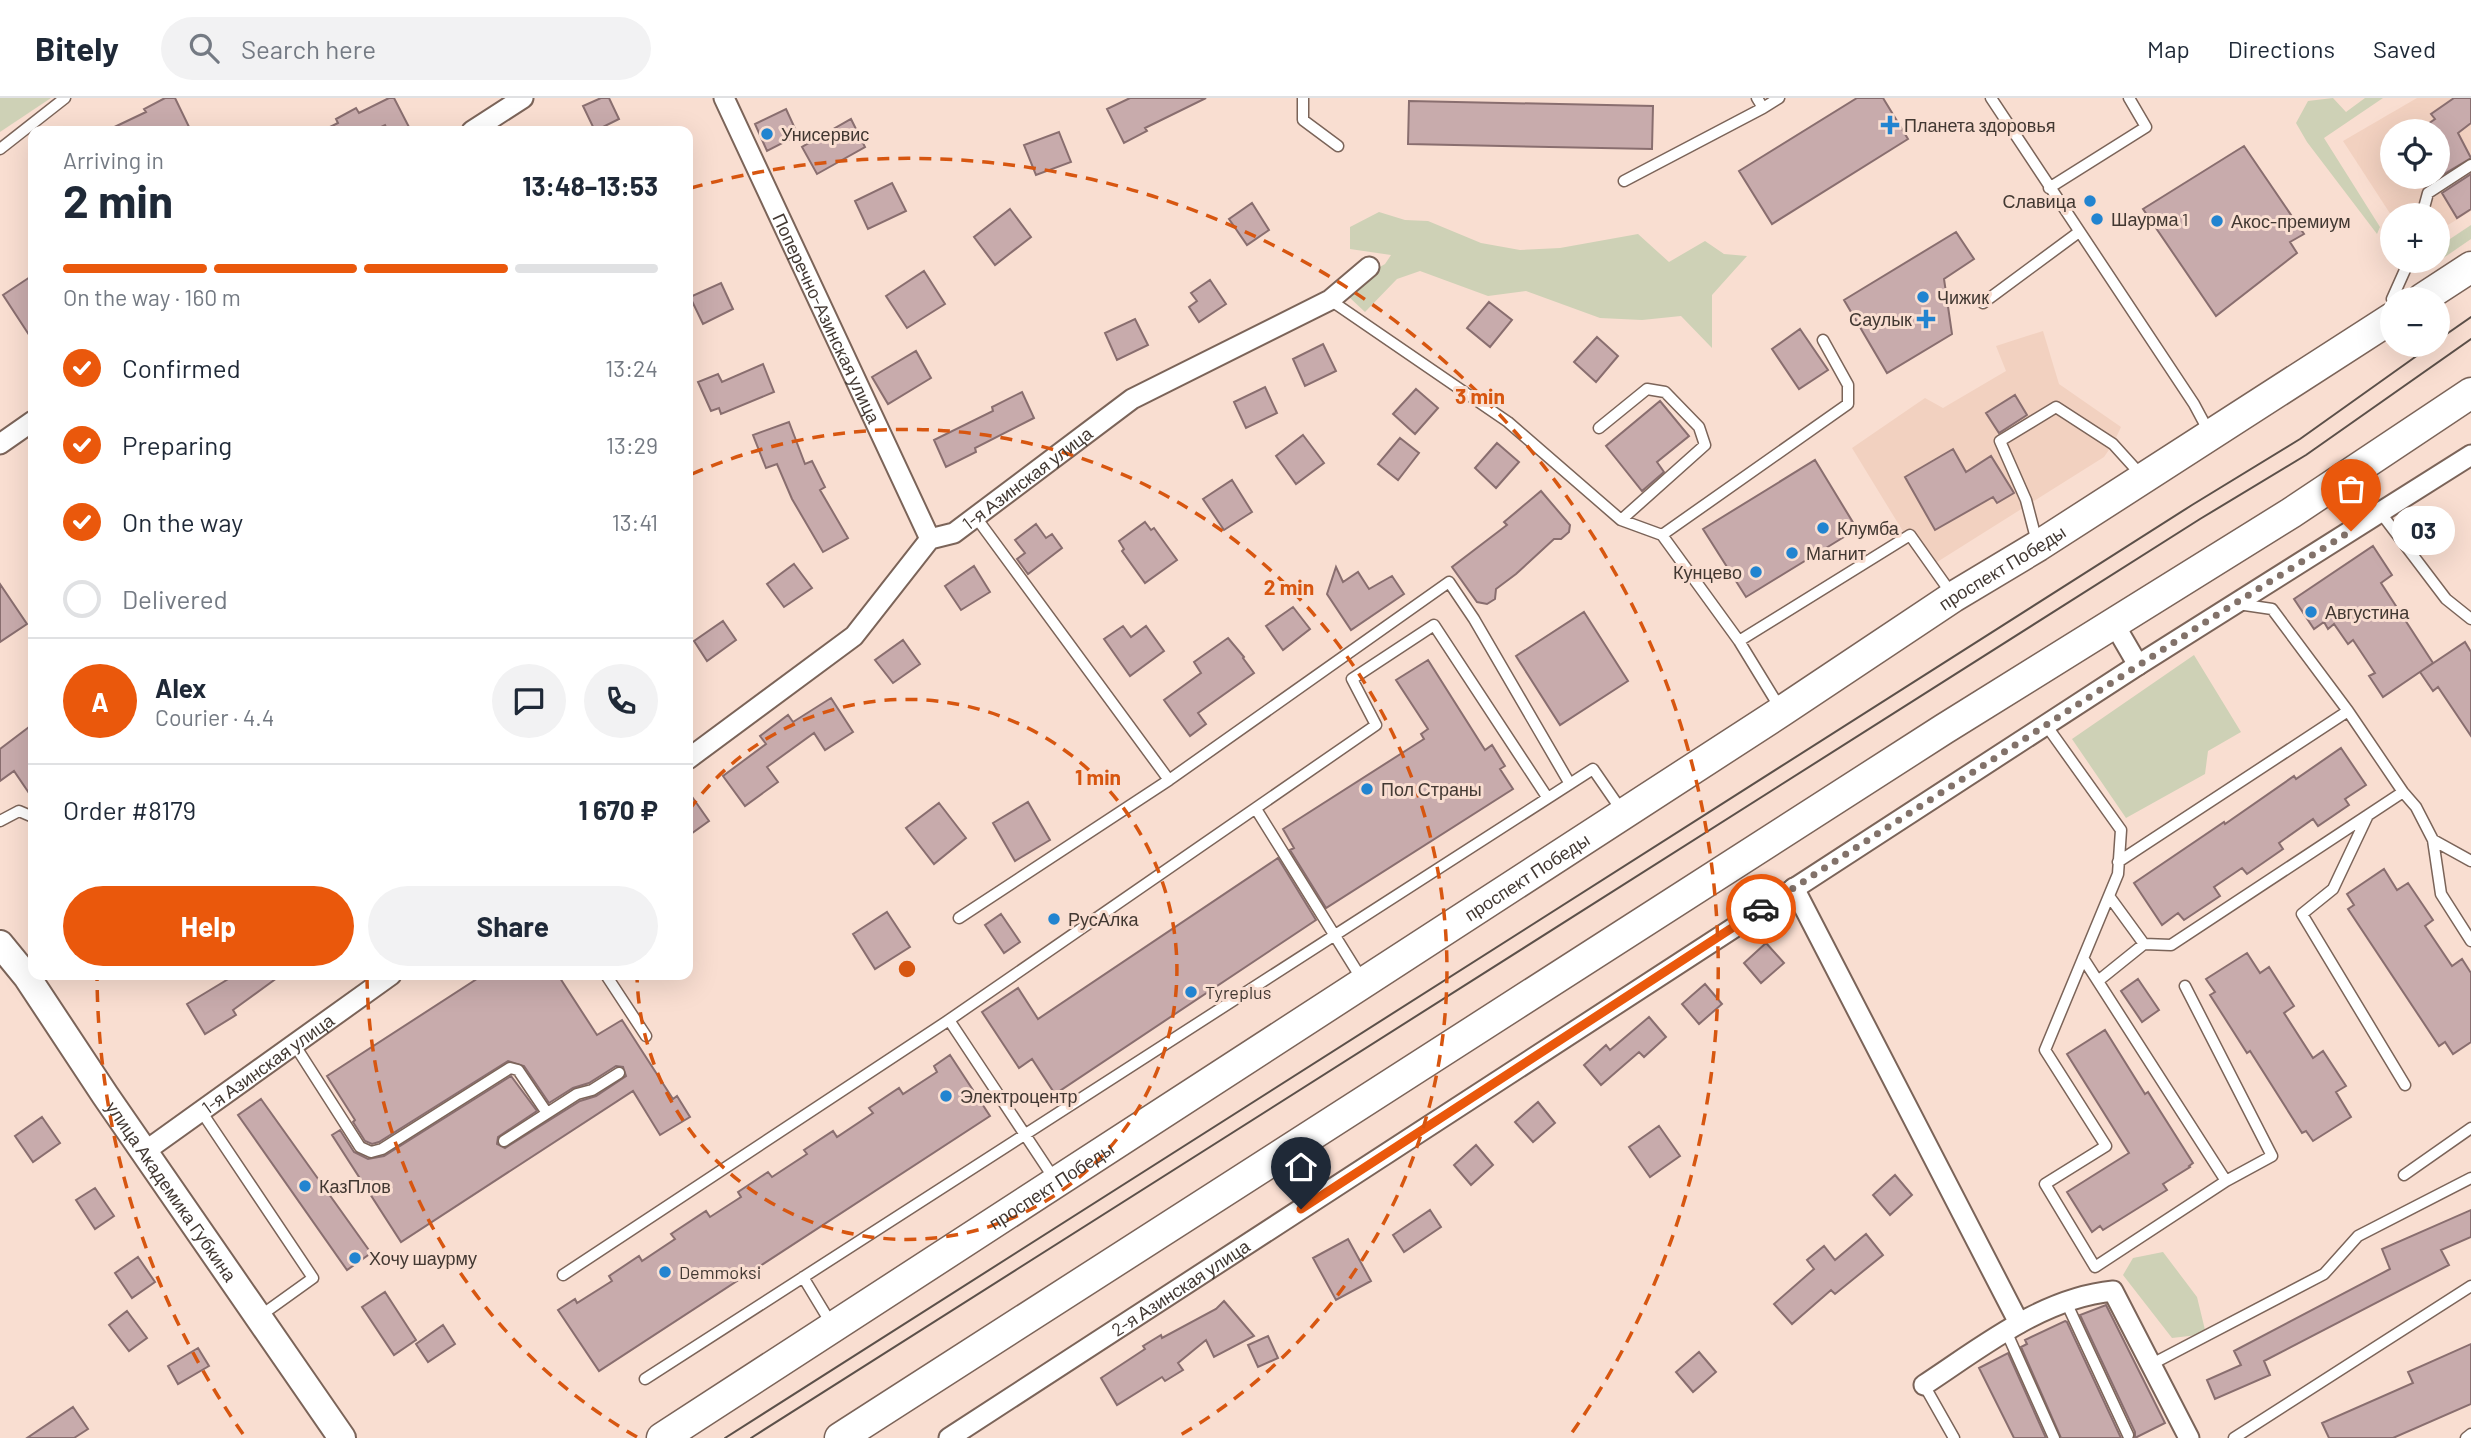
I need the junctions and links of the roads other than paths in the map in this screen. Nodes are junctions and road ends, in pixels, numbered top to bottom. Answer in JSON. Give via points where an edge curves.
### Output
{"nodes":[{"id":1,"x":65,"y":98,"type":"edge"},
{"id":2,"x":523,"y":98,"type":"edge"},
{"id":3,"x":724,"y":98,"type":"edge"},
{"id":4,"x":1303,"y":98,"type":"edge"},
{"id":5,"x":1757,"y":98,"type":"edge"},
{"id":6,"x":1779,"y":98,"type":"edge"},
{"id":7,"x":1991,"y":98,"type":"edge"},
{"id":8,"x":2129,"y":98,"type":"edge"},
{"id":9,"x":1763,"y":108,"type":"junction"},
{"id":10,"x":29,"y":126,"type":"edge"},
{"id":11,"x":480,"y":126,"type":"edge"},
{"id":12,"x":28,"y":127,"type":"edge"},
{"id":13,"x":1338,"y":146,"type":"dead end"},
{"id":14,"x":0,"y":149,"type":"edge"},
{"id":15,"x":2471,"y":165,"type":"edge"},
{"id":16,"x":1624,"y":181,"type":"dead end"},
{"id":17,"x":2049,"y":188,"type":"junction"},
{"id":18,"x":2425,"y":203,"type":"edge"},
{"id":19,"x":2079,"y":232,"type":"junction"},
{"id":20,"x":1369,"y":267,"type":"dead end"},
{"id":21,"x":2471,"y":267,"type":"edge"},
{"id":22,"x":2440,"y":287,"type":"edge"},
{"id":23,"x":1330,"y":300,"type":"junction"},
{"id":24,"x":1983,"y":303,"type":"dead end"},
{"id":25,"x":2380,"y":326,"type":"edge"},
{"id":26,"x":1823,"y":340,"type":"dead end"},
{"id":27,"x":2471,"y":393,"type":"edge"},
{"id":28,"x":28,"y":424,"type":"edge"},
{"id":29,"x":1600,"y":428,"type":"dead end"},
{"id":30,"x":2210,"y":435,"type":"junction"},
{"id":31,"x":0,"y":444,"type":"edge"},
{"id":32,"x":2471,"y":455,"type":"edge"},
{"id":33,"x":2143,"y":477,"type":"junction"},
{"id":34,"x":2380,"y":512,"type":"junction"},
{"id":35,"x":975,"y":516,"type":"junction"},
{"id":36,"x":1621,"y":520,"type":"junction"},
{"id":37,"x":1662,"y":536,"type":"junction"},
{"id":38,"x":930,"y":539,"type":"junction"},
{"id":39,"x":2038,"y":546,"type":"junction"},
{"id":40,"x":1953,"y":597,"type":"junction"},
{"id":41,"x":2234,"y":603,"type":"junction"},
{"id":42,"x":2471,"y":619,"type":"edge"},
{"id":43,"x":2113,"y":622,"type":"junction"},
{"id":44,"x":1739,"y":641,"type":"junction"},
{"id":45,"x":2138,"y":665,"type":"junction"},
{"id":46,"x":1782,"y":711,"type":"junction"},
{"id":47,"x":2348,"y":711,"type":"junction"},
{"id":48,"x":2046,"y":725,"type":"junction"},
{"id":49,"x":693,"y":755,"type":"edge"},
{"id":50,"x":1169,"y":780,"type":"junction"},
{"id":51,"x":1570,"y":784,"type":"junction"},
{"id":52,"x":2403,"y":792,"type":"junction"},
{"id":53,"x":1547,"y":797,"type":"junction"},
{"id":54,"x":1256,"y":809,"type":"junction"},
{"id":55,"x":1623,"y":813,"type":"junction"},
{"id":56,"x":28,"y":815,"type":"edge"},
{"id":57,"x":2369,"y":815,"type":"junction"},
{"id":58,"x":0,"y":821,"type":"edge"},
{"id":59,"x":2433,"y":841,"type":"junction"},
{"id":60,"x":2471,"y":861,"type":"edge"},
{"id":61,"x":2119,"y":862,"type":"junction"},
{"id":62,"x":1794,"y":888,"type":"junction"},
{"id":63,"x":2109,"y":896,"type":"junction"},
{"id":64,"x":959,"y":918,"type":"dead end"},
{"id":65,"x":1334,"y":935,"type":"junction"},
{"id":66,"x":2471,"y":941,"type":"edge"},
{"id":67,"x":0,"y":944,"type":"edge"},
{"id":68,"x":2144,"y":944,"type":"junction"},
{"id":69,"x":2083,"y":958,"type":"junction"},
{"id":70,"x":28,"y":978,"type":"edge"},
{"id":71,"x":29,"y":980,"type":"edge"},
{"id":72,"x":384,"y":980,"type":"edge"},
{"id":73,"x":609,"y":980,"type":"edge"},
{"id":74,"x":2098,"y":981,"type":"junction"},
{"id":75,"x":1363,"y":982,"type":"junction"},
{"id":76,"x":2185,"y":986,"type":"dead end"},
{"id":77,"x":949,"y":1020,"type":"junction"},
{"id":78,"x":646,"y":1036,"type":"dead end"},
{"id":79,"x":293,"y":1044,"type":"junction"},
{"id":80,"x":620,"y":1073,"type":"dead end"},
{"id":81,"x":2405,"y":1085,"type":"dead end"},
{"id":82,"x":201,"y":1111,"type":"junction"},
{"id":83,"x":547,"y":1113,"type":"junction"},
{"id":84,"x":2471,"y":1128,"type":"edge"},
{"id":85,"x":1025,"y":1135,"type":"junction"},
{"id":86,"x":504,"y":1141,"type":"dead end"},
{"id":87,"x":144,"y":1152,"type":"junction"},
{"id":88,"x":2404,"y":1175,"type":"dead end"},
{"id":89,"x":2471,"y":1178,"type":"edge"},
{"id":90,"x":1056,"y":1181,"type":"junction"},
{"id":91,"x":2226,"y":1181,"type":"junction"},
{"id":92,"x":563,"y":1275,"type":"dead end"},
{"id":93,"x":803,"y":1277,"type":"junction"},
{"id":94,"x":2471,"y":1286,"type":"edge"},
{"id":95,"x":2066,"y":1302,"type":"junction"},
{"id":96,"x":259,"y":1316,"type":"junction"},
{"id":97,"x":833,"y":1326,"type":"junction"},
{"id":98,"x":2012,"y":1327,"type":"junction"},
{"id":99,"x":2152,"y":1364,"type":"junction"},
{"id":100,"x":645,"y":1379,"type":"dead end"},
{"id":101,"x":1924,"y":1385,"type":"joint"},
{"id":102,"x":2471,"y":1434,"type":"edge"},
{"id":103,"x":2128,"y":1435,"type":"dead end"},
{"id":104,"x":2236,"y":1437,"type":"edge"},
{"id":105,"x":342,"y":1438,"type":"edge"},
{"id":106,"x":662,"y":1438,"type":"edge"},
{"id":107,"x":840,"y":1438,"type":"edge"},
{"id":108,"x":949,"y":1438,"type":"edge"},
{"id":109,"x":1954,"y":1438,"type":"edge"},
{"id":110,"x":2054,"y":1438,"type":"edge"},
{"id":111,"x":2189,"y":1438,"type":"edge"},
{"id":112,"x":2466,"y":1438,"type":"edge"}],
"edges":[{"from":1,"to":10,"type":"lane"},
{"from":2,"to":11,"type":"street"},
{"from":3,"to":38,"type":"street","name":"Поперечно-Азинская улица"},
{"from":4,"to":13,"type":"lane","via":[[1303,120]]},
{"from":5,"to":9,"type":"lane"},
{"from":6,"to":9,"type":"lane"},
{"from":7,"to":17,"type":"lane"},
{"from":8,"to":17,"type":"lane","via":[[2146,127]]},
{"from":9,"to":16,"type":"lane"},
{"from":12,"to":14,"type":"lane"},
{"from":15,"to":18,"type":"lane","via":[[2428,194]]},
{"from":17,"to":19,"type":"lane"},
{"from":19,"to":24,"type":"lane"},
{"from":19,"to":30,"type":"lane"},
{"from":20,"to":23,"type":"street","name":"1-я Азинская улица"},
{"from":21,"to":22,"type":"main road"},
{"from":23,"to":35,"type":"street","name":"1-я Азинская улица","via":[[1132,399]]},
{"from":23,"to":36,"type":"lane","via":[[1508,422]]},
{"from":25,"to":30,"type":"main road","name":"проспект Победы"},
{"from":26,"to":37,"type":"lane","via":[[1848,385],[1848,404]]},
{"from":27,"to":43,"type":"main road","via":[[2291,513]]},
{"from":28,"to":31,"type":"street"},
{"from":29,"to":36,"type":"lane","via":[[1647,390],[1665,392],[1699,427],[1705,445]]},
{"from":30,"to":33,"type":"main road","name":"проспект Победы"},
{"from":32,"to":34,"type":"street","name":"2-я Азинская улица"},
{"from":33,"to":39,"type":"main road","name":"проспект Победы"},
{"from":33,"to":39,"type":"lane","via":[[2113,444],[2056,407],[2000,441],[2026,500]]},
{"from":34,"to":41,"type":"street","name":"2-я Азинская улица"},
{"from":34,"to":42,"type":"lane","via":[[2446,599]]},
{"from":35,"to":38,"type":"street","name":"1-я Азинская улица","via":[[954,533]]},
{"from":35,"to":50,"type":"lane"},
{"from":36,"to":37,"type":"lane"},
{"from":37,"to":44,"type":"lane"},
{"from":38,"to":49,"type":"street","via":[[854,636]]},
{"from":39,"to":40,"type":"main road","name":"проспект Победы"},
{"from":40,"to":44,"type":"lane","via":[[1910,535]]},
{"from":40,"to":46,"type":"main road","name":"проспект Победы"},
{"from":41,"to":45,"type":"street","name":"2-я Азинская улица"},
{"from":41,"to":47,"type":"lane","via":[[2272,609]]},
{"from":43,"to":45,"type":"street"},
{"from":43,"to":107,"type":"main road"},
{"from":44,"to":46,"type":"lane"},
{"from":45,"to":48,"type":"street","name":"2-я Азинская улица"},
{"from":46,"to":55,"type":"main road","name":"проспект Победы"},
{"from":47,"to":52,"type":"lane"},
{"from":47,"to":61,"type":"lane"},
{"from":48,"to":61,"type":"lane","via":[[2121,830]]},
{"from":48,"to":62,"type":"street","name":"2-я Азинская улица"},
{"from":50,"to":51,"type":"lane","via":[[1449,582]]},
{"from":50,"to":64,"type":"lane"},
{"from":51,"to":53,"type":"lane"},
{"from":51,"to":55,"type":"lane","via":[[1594,769]]},
{"from":52,"to":57,"type":"lane"},
{"from":52,"to":59,"type":"lane"},
{"from":53,"to":54,"type":"lane","via":[[1434,625],[1352,679],[1376,725]]},
{"from":53,"to":65,"type":"lane"},
{"from":54,"to":65,"type":"lane"},
{"from":54,"to":77,"type":"lane"},
{"from":55,"to":75,"type":"main road","name":"проспект Победы"},
{"from":56,"to":58,"type":"lane","via":[[19,811]]},
{"from":57,"to":68,"type":"lane","via":[[2171,946]]},
{"from":57,"to":81,"type":"lane","via":[[2333,889],[2302,914]]},
{"from":59,"to":60,"type":"lane"},
{"from":59,"to":66,"type":"lane","via":[[2441,894]]},
{"from":61,"to":63,"type":"lane"},
{"from":62,"to":98,"type":"street"},
{"from":62,"to":108,"type":"street","name":"2-я Азинская улица"},
{"from":63,"to":68,"type":"lane"},
{"from":63,"to":69,"type":"lane"},
{"from":65,"to":75,"type":"lane"},
{"from":65,"to":85,"type":"lane"},
{"from":67,"to":70,"type":"street","name":"улица Академика Губкина"},
{"from":68,"to":74,"type":"lane"},
{"from":69,"to":74,"type":"lane"},
{"from":69,"to":91,"type":"lane","via":[[2045,1050],[2106,1146],[2045,1184],[2095,1267]]},
{"from":71,"to":87,"type":"street","name":"улица Академика Губкина"},
{"from":72,"to":79,"type":"street","name":"1-я Азинская улица"},
{"from":73,"to":78,"type":"lane"},
{"from":74,"to":91,"type":"lane"},
{"from":75,"to":90,"type":"main road","name":"проспект Победы"},
{"from":76,"to":91,"type":"lane","via":[[2272,1156]]},
{"from":77,"to":85,"type":"lane"},
{"from":77,"to":92,"type":"lane"},
{"from":79,"to":82,"type":"street","name":"1-я Азинская улица"},
{"from":79,"to":83,"type":"lane","via":[[360,1147],[368,1151],[382,1149],[510,1068],[518,1070]]},
{"from":80,"to":83,"type":"lane"},
{"from":82,"to":87,"type":"street","name":"1-я Азинская улица"},
{"from":82,"to":96,"type":"lane","via":[[313,1278]]},
{"from":83,"to":86,"type":"lane"},
{"from":84,"to":88,"type":"lane"},
{"from":85,"to":90,"type":"lane"},
{"from":85,"to":93,"type":"lane"},
{"from":87,"to":96,"type":"street","name":"улица Академика Губкина"},
{"from":89,"to":99,"type":"lane","via":[[2358,1236],[2324,1274]]},
{"from":90,"to":97,"type":"main road","name":"проспект Победы"},
{"from":93,"to":97,"type":"lane"},
{"from":93,"to":100,"type":"lane"},
{"from":94,"to":104,"type":"lane"},
{"from":95,"to":98,"type":"street"},
{"from":95,"to":99,"type":"street","via":[[2113,1291]]},
{"from":95,"to":103,"type":"lane"},
{"from":96,"to":105,"type":"street","name":"улица Академика Губкина"},
{"from":97,"to":106,"type":"main road","name":"проспект Победы"},
{"from":98,"to":101,"type":"street"},
{"from":98,"to":110,"type":"lane"},
{"from":99,"to":111,"type":"street"},
{"from":101,"to":109,"type":"lane"},
{"from":102,"to":112,"type":"lane"}]}
